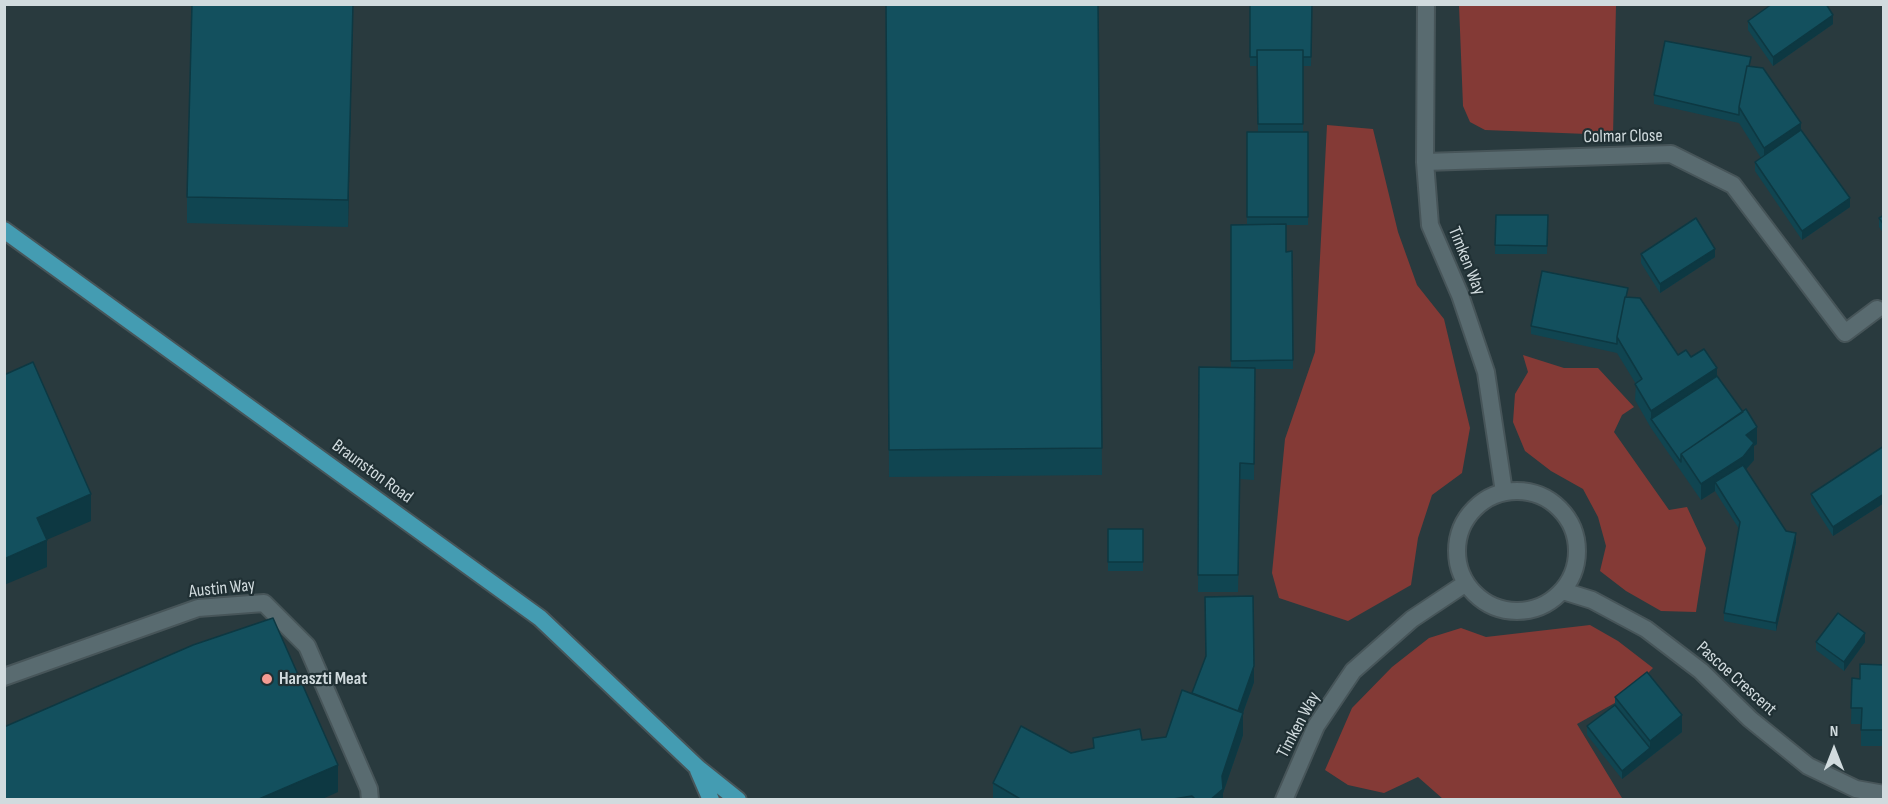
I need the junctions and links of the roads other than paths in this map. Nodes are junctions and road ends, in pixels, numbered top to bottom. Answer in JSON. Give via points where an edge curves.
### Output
{"nodes":[{"id":1,"x":1426,"y":4,"type":"edge"},
{"id":2,"x":1425,"y":162,"type":"junction"},
{"id":3,"x":4,"y":230,"type":"edge"},
{"id":4,"x":1877,"y":309,"type":"dead end"},
{"id":5,"x":1504,"y":492,"type":"junction"},
{"id":6,"x":1466,"y":583,"type":"junction"},
{"id":7,"x":1563,"y":591,"type":"junction"},
{"id":8,"x":4,"y":677,"type":"edge"},
{"id":9,"x":698,"y":768,"type":"junction"},
{"id":10,"x":1884,"y":794,"type":"edge"},
{"id":11,"x":370,"y":800,"type":"edge"},
{"id":12,"x":711,"y":800,"type":"edge"},
{"id":13,"x":738,"y":800,"type":"edge"},
{"id":14,"x":1284,"y":800,"type":"edge"}],
"edges":[{"from":1,"to":2,"type":"street","name":"Timken Way"},
{"from":2,"to":4,"type":"street","name":"Colmar Close","via":[[1671,154],[1733,185],[1845,333]]},
{"from":2,"to":5,"type":"street","name":"Timken Way","via":[[1430,225],[1460,295],[1486,372]]},
{"from":3,"to":9,"type":"highway","name":"Braunston Road","via":[[540,618]]},
{"from":5,"to":6,"type":"street","via":[[1481,502],[1467,517],[1458,537],[1458,563]]},
{"from":5,"to":7,"type":"street","via":[[1525,491],[1545,497],[1558,505],[1571,522],[1578,552],[1574,573]]},
{"from":6,"to":7,"type":"street","via":[[1480,599],[1499,608],[1530,610],[1550,602]]},
{"from":6,"to":14,"type":"street","name":"Timken Way","via":[[1412,619],[1353,671],[1316,726]]},
{"from":7,"to":10,"type":"street","name":"Pascoe Crescent","via":[[1592,600],[1646,628],[1808,766],[1856,789]]},
{"from":8,"to":11,"type":"street","name":"Austin Way","via":[[198,608],[264,603],[308,646],[369,789]]},
{"from":9,"to":12,"type":"highway","name":"Braunston Road"},
{"from":9,"to":13,"type":"highway","name":"Braunston Road"}]}
